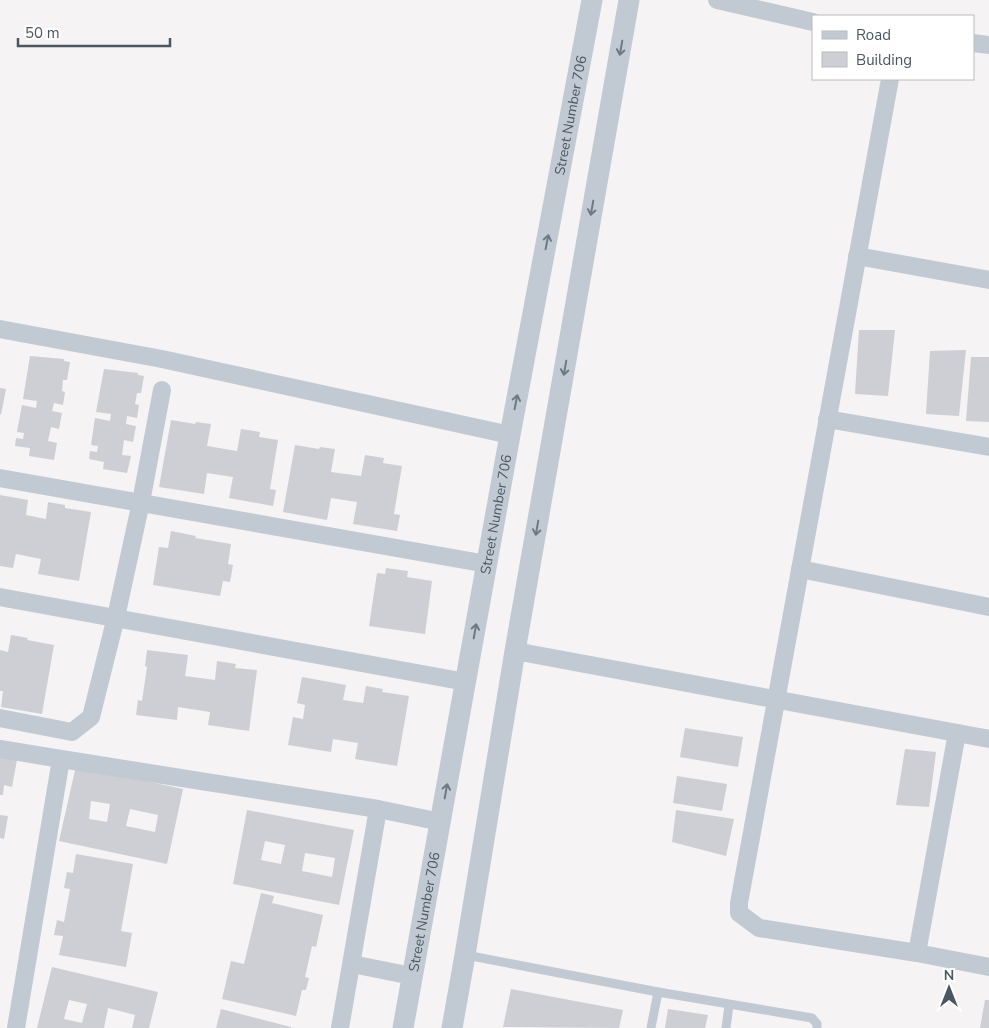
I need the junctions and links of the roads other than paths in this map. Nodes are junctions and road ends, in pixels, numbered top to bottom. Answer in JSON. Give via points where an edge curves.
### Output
{"nodes":[{"id":1,"x":592,"y":0,"type":"edge"},
{"id":2,"x":629,"y":0,"type":"edge"},
{"id":3,"x":717,"y":0,"type":"edge"},
{"id":4,"x":812,"y":22,"type":"edge"},
{"id":5,"x":974,"y":43,"type":"edge"},
{"id":6,"x":989,"y":44,"type":"edge"},
{"id":7,"x":890,"y":80,"type":"edge"},
{"id":8,"x":857,"y":256,"type":"junction"},
{"id":9,"x":989,"y":280,"type":"edge"},
{"id":10,"x":0,"y":328,"type":"edge"},
{"id":11,"x":162,"y":390,"type":"dead end"},
{"id":12,"x":827,"y":420,"type":"junction"},
{"id":13,"x":510,"y":435,"type":"junction"},
{"id":14,"x":989,"y":447,"type":"edge"},
{"id":15,"x":0,"y":478,"type":"edge"},
{"id":16,"x":141,"y":502,"type":"junction"},
{"id":17,"x":487,"y":564,"type":"junction"},
{"id":18,"x":800,"y":569,"type":"junction"},
{"id":19,"x":0,"y":597,"type":"edge"},
{"id":20,"x":989,"y":606,"type":"edge"},
{"id":21,"x":116,"y":617,"type":"junction"},
{"id":22,"x":515,"y":651,"type":"junction"},
{"id":23,"x":466,"y":682,"type":"junction"},
{"id":24,"x":776,"y":700,"type":"junction"},
{"id":25,"x":0,"y":718,"type":"edge"},
{"id":26,"x":958,"y":733,"type":"junction"},
{"id":27,"x":989,"y":739,"type":"edge"},
{"id":28,"x":0,"y":749,"type":"edge"},
{"id":29,"x":61,"y":759,"type":"junction"},
{"id":30,"x":378,"y":809,"type":"junction"},
{"id":31,"x":441,"y":822,"type":"junction"},
{"id":32,"x":917,"y":953,"type":"junction"},
{"id":33,"x":465,"y":955,"type":"junction"},
{"id":34,"x":352,"y":964,"type":"junction"},
{"id":35,"x":989,"y":967,"type":"edge"},
{"id":36,"x":412,"y":976,"type":"junction"},
{"id":37,"x":658,"y":992,"type":"junction"},
{"id":38,"x":729,"y":1004,"type":"junction"},
{"id":39,"x":16,"y":1028,"type":"edge"},
{"id":40,"x":340,"y":1028,"type":"edge"},
{"id":41,"x":403,"y":1028,"type":"edge"},
{"id":42,"x":452,"y":1028,"type":"edge"},
{"id":43,"x":651,"y":1028,"type":"edge"},
{"id":44,"x":726,"y":1028,"type":"edge"},
{"id":45,"x":817,"y":1028,"type":"edge"}],
"edges":[{"from":13,"to":1,"type":"street","name":"Street Number 706","one_way":true},
{"from":2,"to":22,"type":"street","one_way":true},
{"from":3,"to":4,"type":"street"},
{"from":5,"to":6,"type":"street"},
{"from":7,"to":8,"type":"street"},
{"from":8,"to":9,"type":"street"},
{"from":8,"to":12,"type":"street"},
{"from":10,"to":13,"type":"street","via":[[162,359]]},
{"from":11,"to":16,"type":"street"},
{"from":12,"to":14,"type":"street"},
{"from":12,"to":18,"type":"street"},
{"from":13,"to":17,"type":"street","name":"Street Number 706"},
{"from":15,"to":16,"type":"street"},
{"from":16,"to":17,"type":"street"},
{"from":16,"to":21,"type":"street"},
{"from":23,"to":17,"type":"street","name":"Street Number 706","one_way":true},
{"from":18,"to":20,"type":"street"},
{"from":18,"to":24,"type":"street"},
{"from":19,"to":21,"type":"street"},
{"from":21,"to":23,"type":"street"},
{"from":21,"to":25,"type":"street","via":[[91,717],[72,732]]},
{"from":22,"to":24,"type":"street"},
{"from":22,"to":33,"type":"street"},
{"from":31,"to":23,"type":"street","name":"Street Number 706","one_way":true},
{"from":24,"to":26,"type":"street"},
{"from":24,"to":32,"type":"street","via":[[738,914],[758,928]]},
{"from":26,"to":27,"type":"street"},
{"from":26,"to":32,"type":"street"},
{"from":28,"to":29,"type":"street"},
{"from":29,"to":30,"type":"street"},
{"from":29,"to":39,"type":"street"},
{"from":30,"to":31,"type":"street"},
{"from":30,"to":34,"type":"street"},
{"from":31,"to":36,"type":"street","name":"Street Number 706"},
{"from":32,"to":35,"type":"street"},
{"from":33,"to":37,"type":"lane"},
{"from":33,"to":42,"type":"street"},
{"from":34,"to":36,"type":"street"},
{"from":34,"to":40,"type":"street"},
{"from":36,"to":41,"type":"street","name":"Street Number 706"},
{"from":37,"to":38,"type":"lane"},
{"from":37,"to":43,"type":"lane"},
{"from":38,"to":44,"type":"lane"},
{"from":38,"to":45,"type":"lane","via":[[812,1018]]}]}
